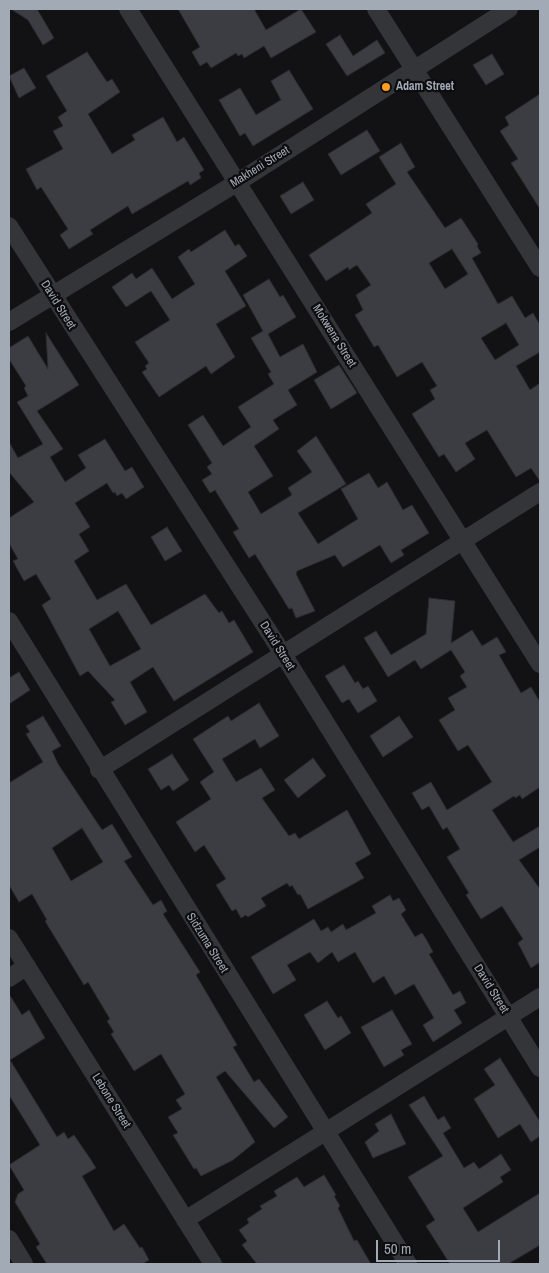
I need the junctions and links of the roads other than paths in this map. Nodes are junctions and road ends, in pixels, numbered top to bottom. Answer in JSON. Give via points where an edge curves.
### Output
{"nodes":[{"id":1,"x":128,"y":9,"type":"edge"},
{"id":2,"x":376,"y":9,"type":"edge"},
{"id":3,"x":509,"y":9,"type":"edge"},
{"id":4,"x":413,"y":69,"type":"junction"},
{"id":5,"x":238,"y":182,"type":"junction"},
{"id":6,"x":9,"y":226,"type":"edge"},
{"id":7,"x":540,"y":268,"type":"edge"},
{"id":8,"x":52,"y":295,"type":"junction"},
{"id":9,"x":9,"y":322,"type":"edge"},
{"id":10,"x":540,"y":492,"type":"edge"},
{"id":11,"x":462,"y":541,"type":"junction"},
{"id":12,"x":9,"y":621,"type":"edge"},
{"id":13,"x":282,"y":654,"type":"junction"},
{"id":14,"x":540,"y":664,"type":"edge"},
{"id":15,"x":99,"y":770,"type":"junction"},
{"id":16,"x":9,"y":938,"type":"edge"},
{"id":17,"x":27,"y":966,"type":"junction"},
{"id":18,"x":9,"y":978,"type":"edge"},
{"id":19,"x":540,"y":996,"type":"edge"},
{"id":20,"x":508,"y":1016,"type":"junction"},
{"id":21,"x":540,"y":1068,"type":"edge"},
{"id":22,"x":324,"y":1131,"type":"junction"},
{"id":23,"x":185,"y":1220,"type":"junction"},
{"id":24,"x":9,"y":1239,"type":"edge"},
{"id":25,"x":24,"y":1264,"type":"edge"},
{"id":26,"x":213,"y":1264,"type":"edge"},
{"id":27,"x":408,"y":1264,"type":"edge"}],
"edges":[{"from":1,"to":5,"type":"street","name":"Mokwena Street"},
{"from":2,"to":4,"type":"street"},
{"from":3,"to":4,"type":"street","name":"Makheni Street"},
{"from":4,"to":5,"type":"street","name":"Makheni Street"},
{"from":4,"to":7,"type":"street"},
{"from":5,"to":8,"type":"street","name":"Makheni Street"},
{"from":5,"to":11,"type":"street","name":"Mokwena Street"},
{"from":6,"to":8,"type":"street","name":"David Street"},
{"from":8,"to":9,"type":"street","name":"Makheni Street"},
{"from":8,"to":13,"type":"street","name":"David Street"},
{"from":10,"to":11,"type":"street"},
{"from":11,"to":13,"type":"street"},
{"from":11,"to":14,"type":"street","name":"Mokwena Street"},
{"from":12,"to":15,"type":"street","name":"Sidzuma Street"},
{"from":13,"to":15,"type":"street"},
{"from":13,"to":20,"type":"street","name":"David Street"},
{"from":15,"to":22,"type":"street","name":"Sidzuma Street"},
{"from":16,"to":17,"type":"street","name":"Lebone Street"},
{"from":17,"to":18,"type":"street"},
{"from":17,"to":23,"type":"street","name":"Lebone Street"},
{"from":19,"to":20,"type":"street"},
{"from":20,"to":21,"type":"street","name":"David Street"},
{"from":20,"to":22,"type":"street"},
{"from":22,"to":23,"type":"street"},
{"from":22,"to":27,"type":"street","name":"Sidzuma Street"},
{"from":23,"to":26,"type":"street","name":"Lebone Street"},
{"from":24,"to":25,"type":"street"}]}
